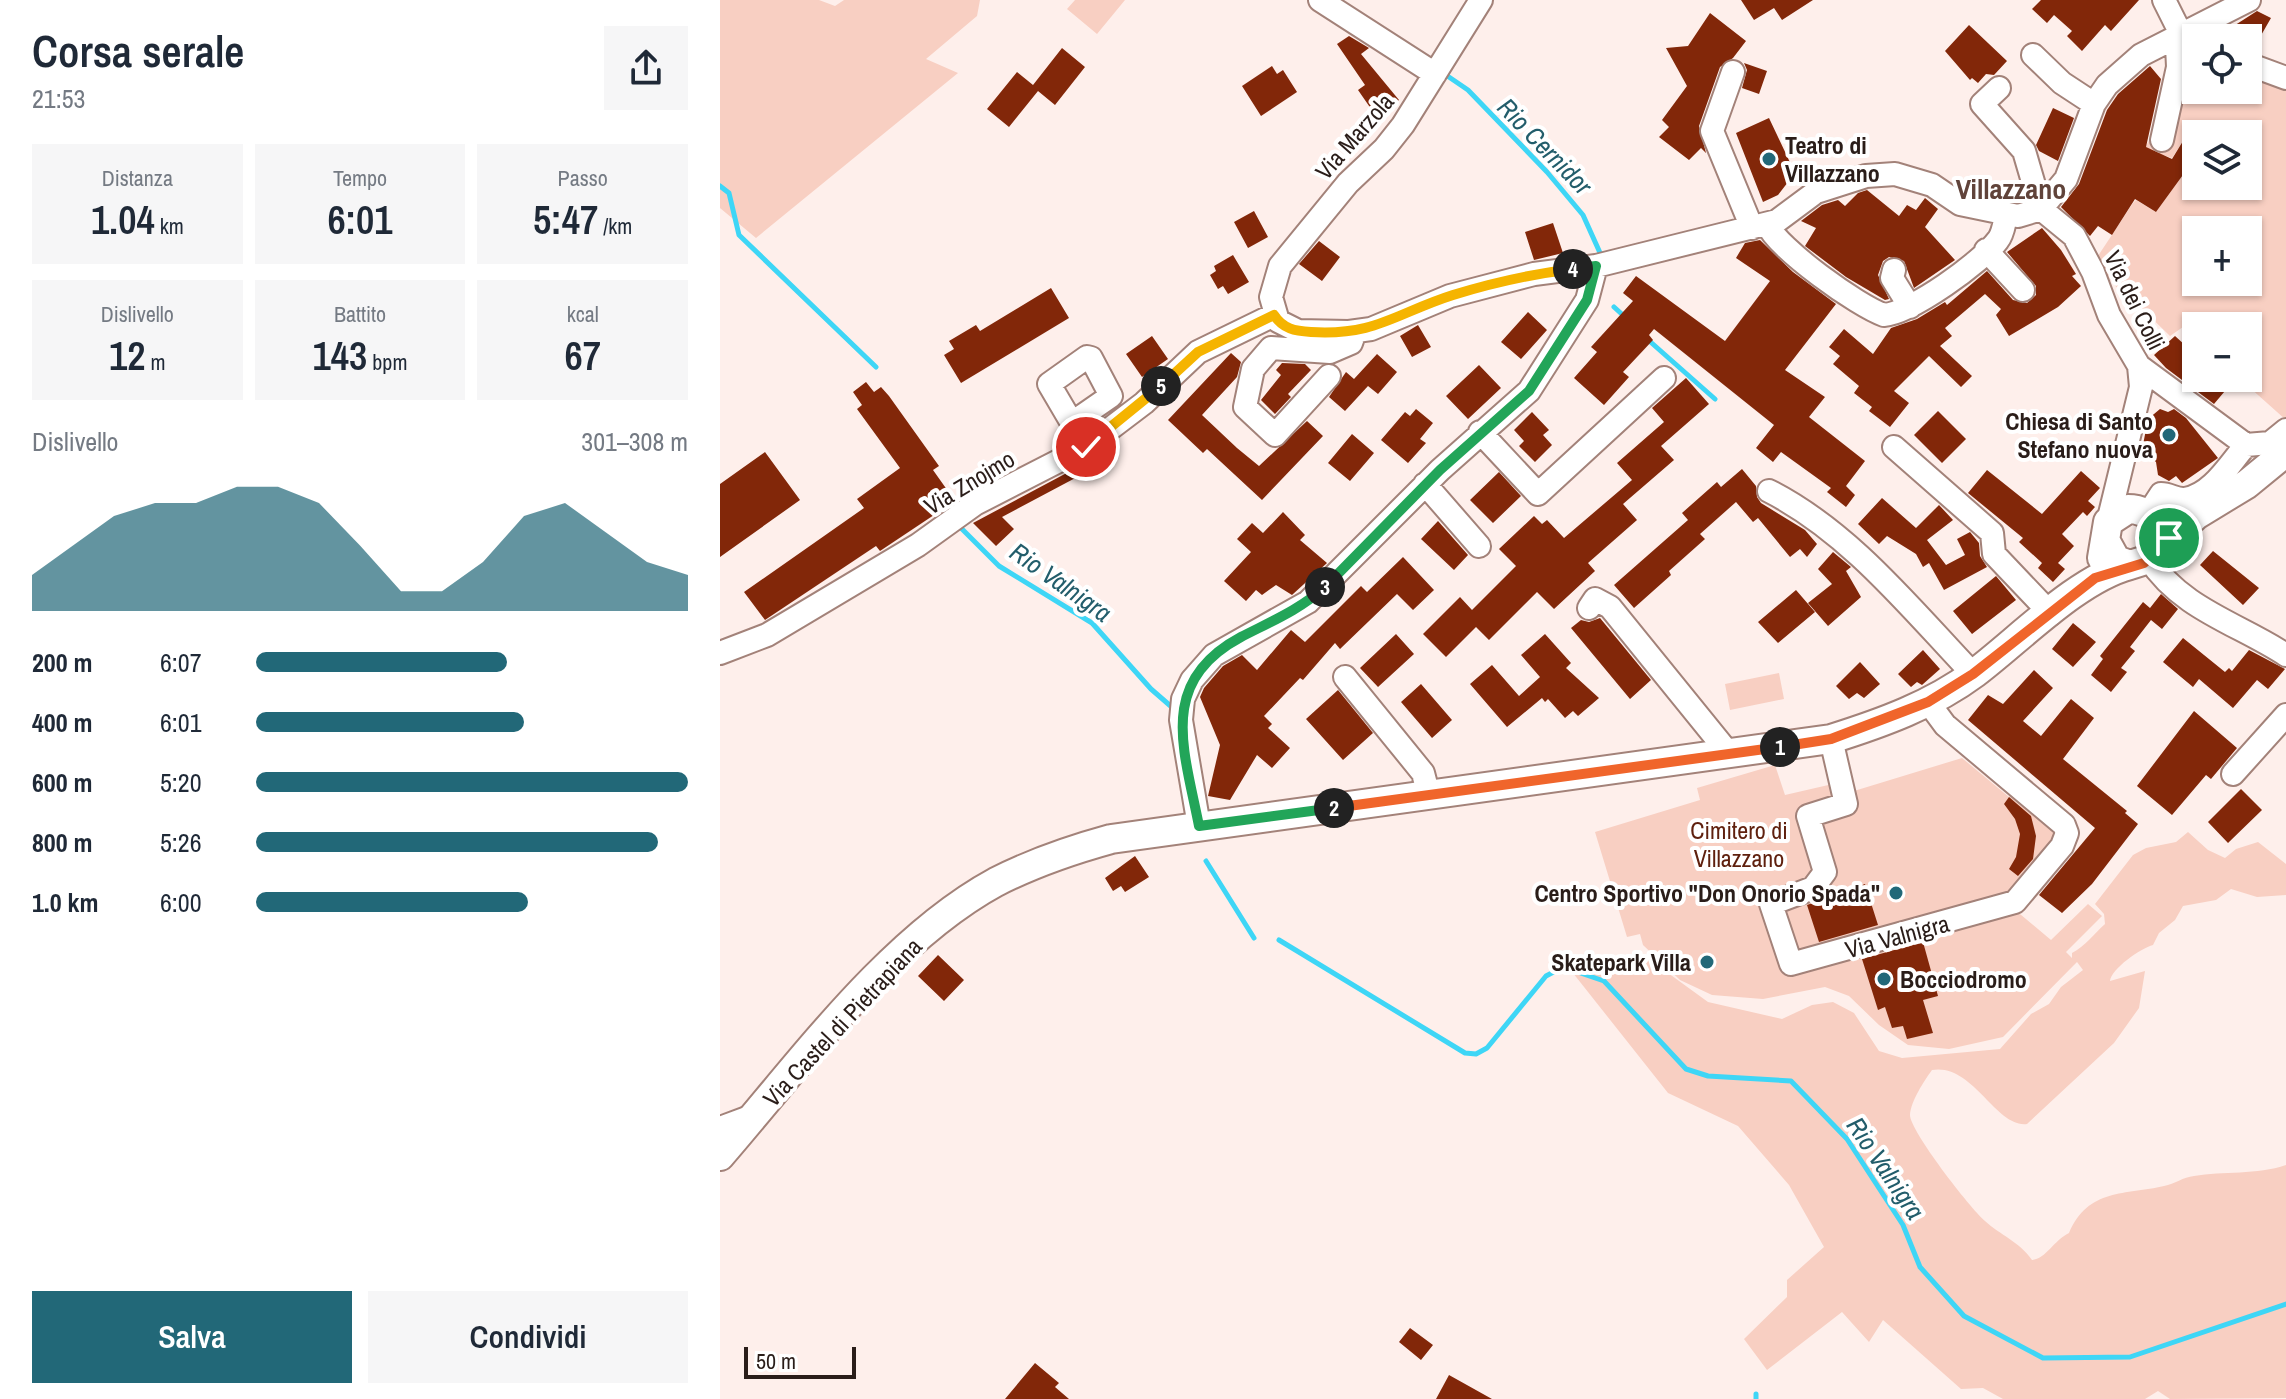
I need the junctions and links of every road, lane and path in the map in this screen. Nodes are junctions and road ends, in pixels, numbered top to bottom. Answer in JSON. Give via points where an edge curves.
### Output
{"nodes":[{"id":1,"x":1320,"y":0,"type":"edge"},
{"id":2,"x":1481,"y":0,"type":"edge"},
{"id":3,"x":2164,"y":0,"type":"edge"},
{"id":4,"x":2249,"y":0,"type":"edge"},
{"id":5,"x":2209,"y":24,"type":"edge"},
{"id":6,"x":2182,"y":28,"type":"edge"},
{"id":7,"x":2182,"y":39,"type":"edge"},
{"id":8,"x":2182,"y":55,"type":"edge"},
{"id":9,"x":2035,"y":64,"type":"dead end"},
{"id":10,"x":2262,"y":69,"type":"edge"},
{"id":11,"x":1733,"y":72,"type":"dead end"},
{"id":12,"x":1435,"y":74,"type":"junction"},
{"id":13,"x":2286,"y":78,"type":"edge"},
{"id":14,"x":1999,"y":88,"type":"dead end"},
{"id":15,"x":2094,"y":104,"type":"junction"},
{"id":16,"x":2162,"y":140,"type":"dead end"},
{"id":17,"x":2041,"y":209,"type":"junction"},
{"id":18,"x":2006,"y":216,"type":"junction"},
{"id":19,"x":1760,"y":226,"type":"junction"},
{"id":20,"x":1986,"y":250,"type":"junction"},
{"id":21,"x":1596,"y":266,"type":"junction"},
{"id":22,"x":1894,"y":270,"type":"dead end"},
{"id":23,"x":2023,"y":290,"type":"dead end"},
{"id":24,"x":1910,"y":307,"type":"junction"},
{"id":25,"x":1272,"y":310,"type":"junction"},
{"id":26,"x":1355,"y":332,"type":"junction"},
{"id":27,"x":2139,"y":366,"type":"junction"},
{"id":28,"x":1329,"y":376,"type":"dead end"},
{"id":29,"x":1664,"y":378,"type":"dead end"},
{"id":30,"x":1072,"y":423,"type":"dead end"},
{"id":31,"x":2286,"y":430,"type":"edge"},
{"id":32,"x":1480,"y":432,"type":"junction"},
{"id":33,"x":2246,"y":445,"type":"junction"},
{"id":34,"x":1086,"y":447,"type":"junction"},
{"id":35,"x":1894,"y":447,"type":"dead end"},
{"id":36,"x":2286,"y":452,"type":"edge"},
{"id":37,"x":2120,"y":477,"type":"junction"},
{"id":38,"x":1425,"y":484,"type":"junction"},
{"id":39,"x":1769,"y":491,"type":"dead end"},
{"id":40,"x":2146,"y":515,"type":"junction"},
{"id":41,"x":2196,"y":515,"type":"junction"},
{"id":42,"x":2106,"y":531,"type":"junction"},
{"id":43,"x":1479,"y":546,"type":"dead end"},
{"id":44,"x":2145,"y":559,"type":"junction"},
{"id":45,"x":2095,"y":578,"type":"junction"},
{"id":46,"x":1589,"y":608,"type":"dead end"},
{"id":47,"x":2051,"y":614,"type":"junction"},
{"id":48,"x":720,"y":653,"type":"edge"},
{"id":49,"x":2286,"y":655,"type":"edge"},
{"id":50,"x":1973,"y":674,"type":"junction"},
{"id":51,"x":1345,"y":677,"type":"dead end"},
{"id":52,"x":1928,"y":702,"type":"junction"},
{"id":53,"x":2286,"y":715,"type":"edge"},
{"id":54,"x":1831,"y":739,"type":"junction"},
{"id":55,"x":1730,"y":755,"type":"junction"},
{"id":56,"x":2233,"y":774,"type":"dead end"},
{"id":57,"x":1429,"y":796,"type":"junction"},
{"id":58,"x":1199,"y":826,"type":"junction"},
{"id":59,"x":756,"y":1115,"type":"junction"},
{"id":60,"x":720,"y":1128,"type":"edge"},
{"id":61,"x":720,"y":1156,"type":"edge"}],
"edges":[{"from":1,"to":12,"type":"street"},
{"from":2,"to":12,"type":"street","name":"Via Marzola"},
{"from":3,"to":6,"type":"street"},
{"from":4,"to":5,"type":"street"},
{"from":7,"to":15,"type":"street","via":[[2141,55]]},
{"from":8,"to":16,"type":"street"},
{"from":9,"to":15,"type":"street"},
{"from":10,"to":13,"type":"street"},
{"from":11,"to":19,"type":"street","via":[[1712,131]]},
{"from":12,"to":25,"type":"street","name":"Via Marzola","via":[[1384,149],[1293,246],[1273,282]]},
{"from":14,"to":17,"type":"street","via":[[1982,104],[2024,151]]},
{"from":15,"to":17,"type":"street","via":[[2075,161]]},
{"from":17,"to":18,"type":"street"},
{"from":17,"to":27,"type":"street","name":"Via dei Colli","via":[[2074,236],[2109,315]]},
{"from":18,"to":19,"type":"street","via":[[1960,204],[1915,179],[1881,175],[1816,192],[1788,216]]},
{"from":18,"to":20,"type":"street","via":[[2000,238]]},
{"from":19,"to":21,"type":"street"},
{"from":19,"to":24,"type":"street","via":[[1869,310],[1884,315]]},
{"from":20,"to":23,"type":"street"},
{"from":20,"to":24,"type":"street"},
{"from":21,"to":26,"type":"street","via":[[1534,274],[1450,296]]},
{"from":21,"to":32,"type":"street","via":[[1587,300],[1529,391]]},
{"from":22,"to":24,"type":"street","via":[[1892,278]]},
{"from":25,"to":26,"type":"street","via":[[1283,326],[1298,331]]},
{"from":25,"to":34,"type":"street","name":"Via Znojmo","via":[[1198,352]]},
{"from":26,"to":28,"type":"street","via":[[1351,343],[1330,352],[1271,348],[1253,369],[1245,407],[1275,435]]},
{"from":27,"to":33,"type":"street"},
{"from":27,"to":37,"type":"street","name":"Via dei Colli","via":[[2141,387]]},
{"from":29,"to":32,"type":"street","via":[[1538,494]]},
{"from":30,"to":34,"type":"street"},
{"from":31,"to":33,"type":"street","via":[[2270,443]]},
{"from":32,"to":38,"type":"street"},
{"from":33,"to":40,"type":"street","via":[[2205,489],[2189,498],[2161,494]]},
{"from":34,"to":48,"type":"street","name":"Via Znojmo","via":[[975,504],[918,545],[783,626]]},
{"from":35,"to":47,"type":"street","via":[[1992,533],[1994,554]]},
{"from":36,"to":41,"type":"main road"},
{"from":37,"to":40,"type":"street"},
{"from":37,"to":42,"type":"street","name":"Via dei Colli"},
{"from":38,"to":43,"type":"street"},
{"from":38,"to":58,"type":"street","via":[[1308,602],[1214,655],[1192,680],[1181,720]]},
{"from":39,"to":50,"type":"street","via":[[1863,561]]},
{"from":40,"to":41,"type":"main road","via":[[2175,523]]},
{"from":40,"to":42,"type":"main road","via":[[2121,512]]},
{"from":40,"to":44,"type":"main road","via":[[2160,537]]},
{"from":41,"to":44,"type":"main road"},
{"from":42,"to":44,"type":"main road","via":[[2111,555]]},
{"from":42,"to":45,"type":"main road"},
{"from":44,"to":45,"type":"main road"},
{"from":44,"to":49,"type":"street","via":[[2203,611]]},
{"from":45,"to":47,"type":"main road"},
{"from":46,"to":55,"type":"street","via":[[1595,599],[1610,607]]},
{"from":47,"to":50,"type":"main road"},
{"from":50,"to":52,"type":"main road"},
{"from":51,"to":57,"type":"street","via":[[1423,773]]},
{"from":52,"to":54,"type":"main road"},
{"from":52,"to":54,"type":"street","name":"Via Valnigra","via":[[1945,725],[2058,820],[2067,833],[2062,846],[2015,902],[1791,964],[1771,904],[1813,888],[1825,872],[1808,816],[1846,804]]},
{"from":53,"to":56,"type":"street"},
{"from":54,"to":55,"type":"main road"},
{"from":55,"to":57,"type":"main road"},
{"from":57,"to":58,"type":"main road"},
{"from":58,"to":59,"type":"main road","name":"Via Castel di Pietrapiana","via":[[1111,839],[1057,854],[953,909],[904,949]]},
{"from":59,"to":60,"type":"street"},
{"from":59,"to":61,"type":"main road","name":"Via Castel di Pietrapiana"}]}
